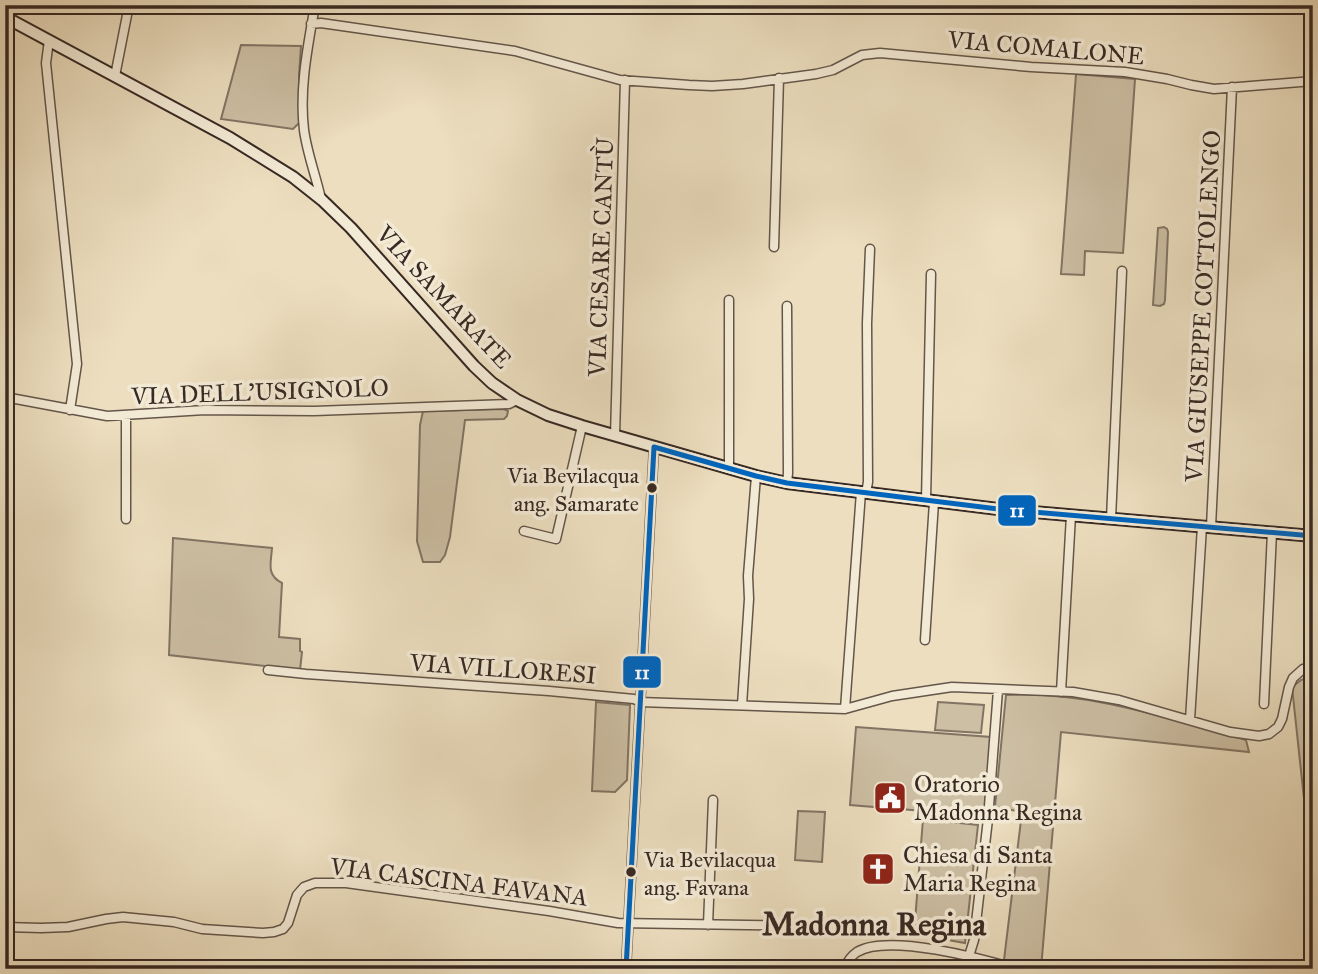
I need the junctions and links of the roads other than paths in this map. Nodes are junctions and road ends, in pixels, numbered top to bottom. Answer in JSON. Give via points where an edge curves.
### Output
{"nodes":[{"id":1,"x":129,"y":5,"type":"edge"},
{"id":2,"x":315,"y":5,"type":"edge"},
{"id":3,"x":5,"y":17,"type":"edge"},
{"id":4,"x":312,"y":24,"type":"junction"},
{"id":5,"x":49,"y":40,"type":"junction"},
{"id":6,"x":115,"y":76,"type":"junction"},
{"id":7,"x":779,"y":78,"type":"junction"},
{"id":8,"x":625,"y":80,"type":"junction"},
{"id":9,"x":1313,"y":80,"type":"edge"},
{"id":10,"x":1233,"y":88,"type":"junction"},
{"id":11,"x":321,"y":200,"type":"junction"},
{"id":12,"x":774,"y":247,"type":"dead end"},
{"id":13,"x":870,"y":249,"type":"dead end"},
{"id":14,"x":1122,"y":271,"type":"dead end"},
{"id":15,"x":931,"y":274,"type":"dead end"},
{"id":16,"x":729,"y":300,"type":"dead end"},
{"id":17,"x":787,"y":306,"type":"dead end"},
{"id":18,"x":5,"y":397,"type":"edge"},
{"id":19,"x":517,"y":400,"type":"junction"},
{"id":20,"x":70,"y":410,"type":"junction"},
{"id":21,"x":126,"y":415,"type":"junction"},
{"id":22,"x":582,"y":426,"type":"junction"},
{"id":23,"x":615,"y":436,"type":"junction"},
{"id":24,"x":654,"y":447,"type":"junction"},
{"id":25,"x":729,"y":469,"type":"junction"},
{"id":26,"x":756,"y":476,"type":"junction"},
{"id":27,"x":787,"y":483,"type":"junction"},
{"id":28,"x":864,"y":493,"type":"junction"},
{"id":29,"x":930,"y":501,"type":"junction"},
{"id":30,"x":1071,"y":515,"type":"junction"},
{"id":31,"x":126,"y":519,"type":"dead end"},
{"id":32,"x":1111,"y":519,"type":"junction"},
{"id":33,"x":1207,"y":526,"type":"junction"},
{"id":34,"x":524,"y":531,"type":"dead end"},
{"id":35,"x":1272,"y":532,"type":"junction"},
{"id":36,"x":1313,"y":536,"type":"edge"},
{"id":37,"x":925,"y":640,"type":"dead end"},
{"id":38,"x":1313,"y":666,"type":"edge"},
{"id":39,"x":268,"y":670,"type":"dead end"},
{"id":40,"x":998,"y":690,"type":"junction"},
{"id":41,"x":1061,"y":692,"type":"junction"},
{"id":42,"x":640,"y":702,"type":"junction"},
{"id":43,"x":1264,"y":704,"type":"dead end"},
{"id":44,"x":742,"y":705,"type":"junction"},
{"id":45,"x":845,"y":709,"type":"junction"},
{"id":46,"x":1190,"y":720,"type":"junction"},
{"id":47,"x":713,"y":800,"type":"dead end"},
{"id":48,"x":629,"y":923,"type":"junction"},
{"id":49,"x":708,"y":925,"type":"junction"},
{"id":50,"x":811,"y":926,"type":"dead end"},
{"id":51,"x":5,"y":927,"type":"edge"},
{"id":52,"x":969,"y":956,"type":"junction"},
{"id":53,"x":626,"y":969,"type":"edge"},
{"id":54,"x":844,"y":969,"type":"edge"},
{"id":55,"x":968,"y":969,"type":"edge"},
{"id":56,"x":1017,"y":969,"type":"edge"}],
"edges":[{"from":1,"to":6,"type":"street"},
{"from":2,"to":4,"type":"street"},
{"from":3,"to":5,"type":"street","name":"VIA SAMARATE"},
{"from":4,"to":8,"type":"street","name":"VIA COMALONE","via":[[515,51]]},
{"from":4,"to":11,"type":"street","via":[[303,116]]},
{"from":5,"to":6,"type":"street","name":"VIA SAMARATE"},
{"from":5,"to":20,"type":"street","via":[[46,63],[77,364]]},
{"from":6,"to":11,"type":"street","name":"VIA SAMARATE","via":[[245,146]]},
{"from":7,"to":8,"type":"street","name":"VIA COMALONE","via":[[712,86]]},
{"from":7,"to":10,"type":"street","name":"VIA COMALONE","via":[[833,70],[862,55],[880,53],[1125,72],[1214,89]]},
{"from":7,"to":12,"type":"street"},
{"from":8,"to":23,"type":"street","name":"VIA CESARE CANTÙ"},
{"from":9,"to":10,"type":"street","name":"VIA COMALONE"},
{"from":10,"to":33,"type":"street","name":"VIA GIUSEPPE COTTOLENGO"},
{"from":11,"to":19,"type":"street","name":"VIA SAMARATE","via":[[474,366]]},
{"from":13,"to":28,"type":"street","via":[[868,482]]},
{"from":14,"to":32,"type":"street"},
{"from":15,"to":29,"type":"street"},
{"from":16,"to":25,"type":"street"},
{"from":17,"to":27,"type":"street"},
{"from":18,"to":20,"type":"street","name":"VIA DELL'USIGNOLO"},
{"from":19,"to":21,"type":"street","name":"VIA DELL'USIGNOLO","via":[[509,404]]},
{"from":19,"to":22,"type":"street","name":"VIA SAMARATE"},
{"from":20,"to":21,"type":"street","name":"VIA DELL'USIGNOLO"},
{"from":21,"to":31,"type":"street"},
{"from":22,"to":23,"type":"street","name":"VIA SAMARATE"},
{"from":22,"to":34,"type":"street","via":[[556,539]]},
{"from":23,"to":24,"type":"street","name":"VIA SAMARATE"},
{"from":24,"to":25,"type":"street","name":"VIA SAMARATE"},
{"from":24,"to":42,"type":"street"},
{"from":25,"to":26,"type":"street","name":"VIA SAMARATE"},
{"from":26,"to":27,"type":"street","name":"VIA SAMARATE"},
{"from":26,"to":44,"type":"street"},
{"from":27,"to":28,"type":"street","name":"VIA SAMARATE"},
{"from":28,"to":29,"type":"street","name":"VIA SAMARATE"},
{"from":28,"to":45,"type":"street"},
{"from":29,"to":30,"type":"street","name":"VIA SAMARATE"},
{"from":29,"to":37,"type":"street"},
{"from":30,"to":32,"type":"street","name":"VIA SAMARATE"},
{"from":30,"to":41,"type":"street"},
{"from":32,"to":33,"type":"street","name":"VIA SAMARATE"},
{"from":33,"to":35,"type":"street","name":"VIA SAMARATE"},
{"from":33,"to":46,"type":"street"},
{"from":35,"to":36,"type":"street","name":"VIA SAMARATE"},
{"from":35,"to":43,"type":"street"},
{"from":38,"to":46,"type":"street","name":"VIA VILLORESI","via":[[1293,678],[1280,724],[1269,734],[1237,733]]},
{"from":39,"to":42,"type":"street","name":"VIA VILLORESI"},
{"from":40,"to":41,"type":"street","name":"VIA VILLORESI"},
{"from":40,"to":45,"type":"street","name":"VIA VILLORESI","via":[[942,688]]},
{"from":40,"to":52,"type":"street","via":[[988,819]]},
{"from":41,"to":46,"type":"street","name":"VIA VILLORESI","via":[[1110,698]]},
{"from":42,"to":44,"type":"street","name":"VIA VILLORESI"},
{"from":42,"to":48,"type":"street"},
{"from":44,"to":45,"type":"street","name":"VIA VILLORESI"},
{"from":47,"to":49,"type":"street"},
{"from":48,"to":49,"type":"street","name":"VIA CASCINA FAVANA"},
{"from":48,"to":51,"type":"street","name":"VIA CASCINA FAVANA","via":[[327,883],[301,890],[288,923],[274,932],[202,929],[123,917],[68,927]]},
{"from":48,"to":53,"type":"street"},
{"from":49,"to":50,"type":"street","name":"VIA CASCINA FAVANA"},
{"from":52,"to":54,"type":"street","via":[[872,947],[855,954]]},
{"from":52,"to":55,"type":"street"},
{"from":52,"to":56,"type":"street"}]}
